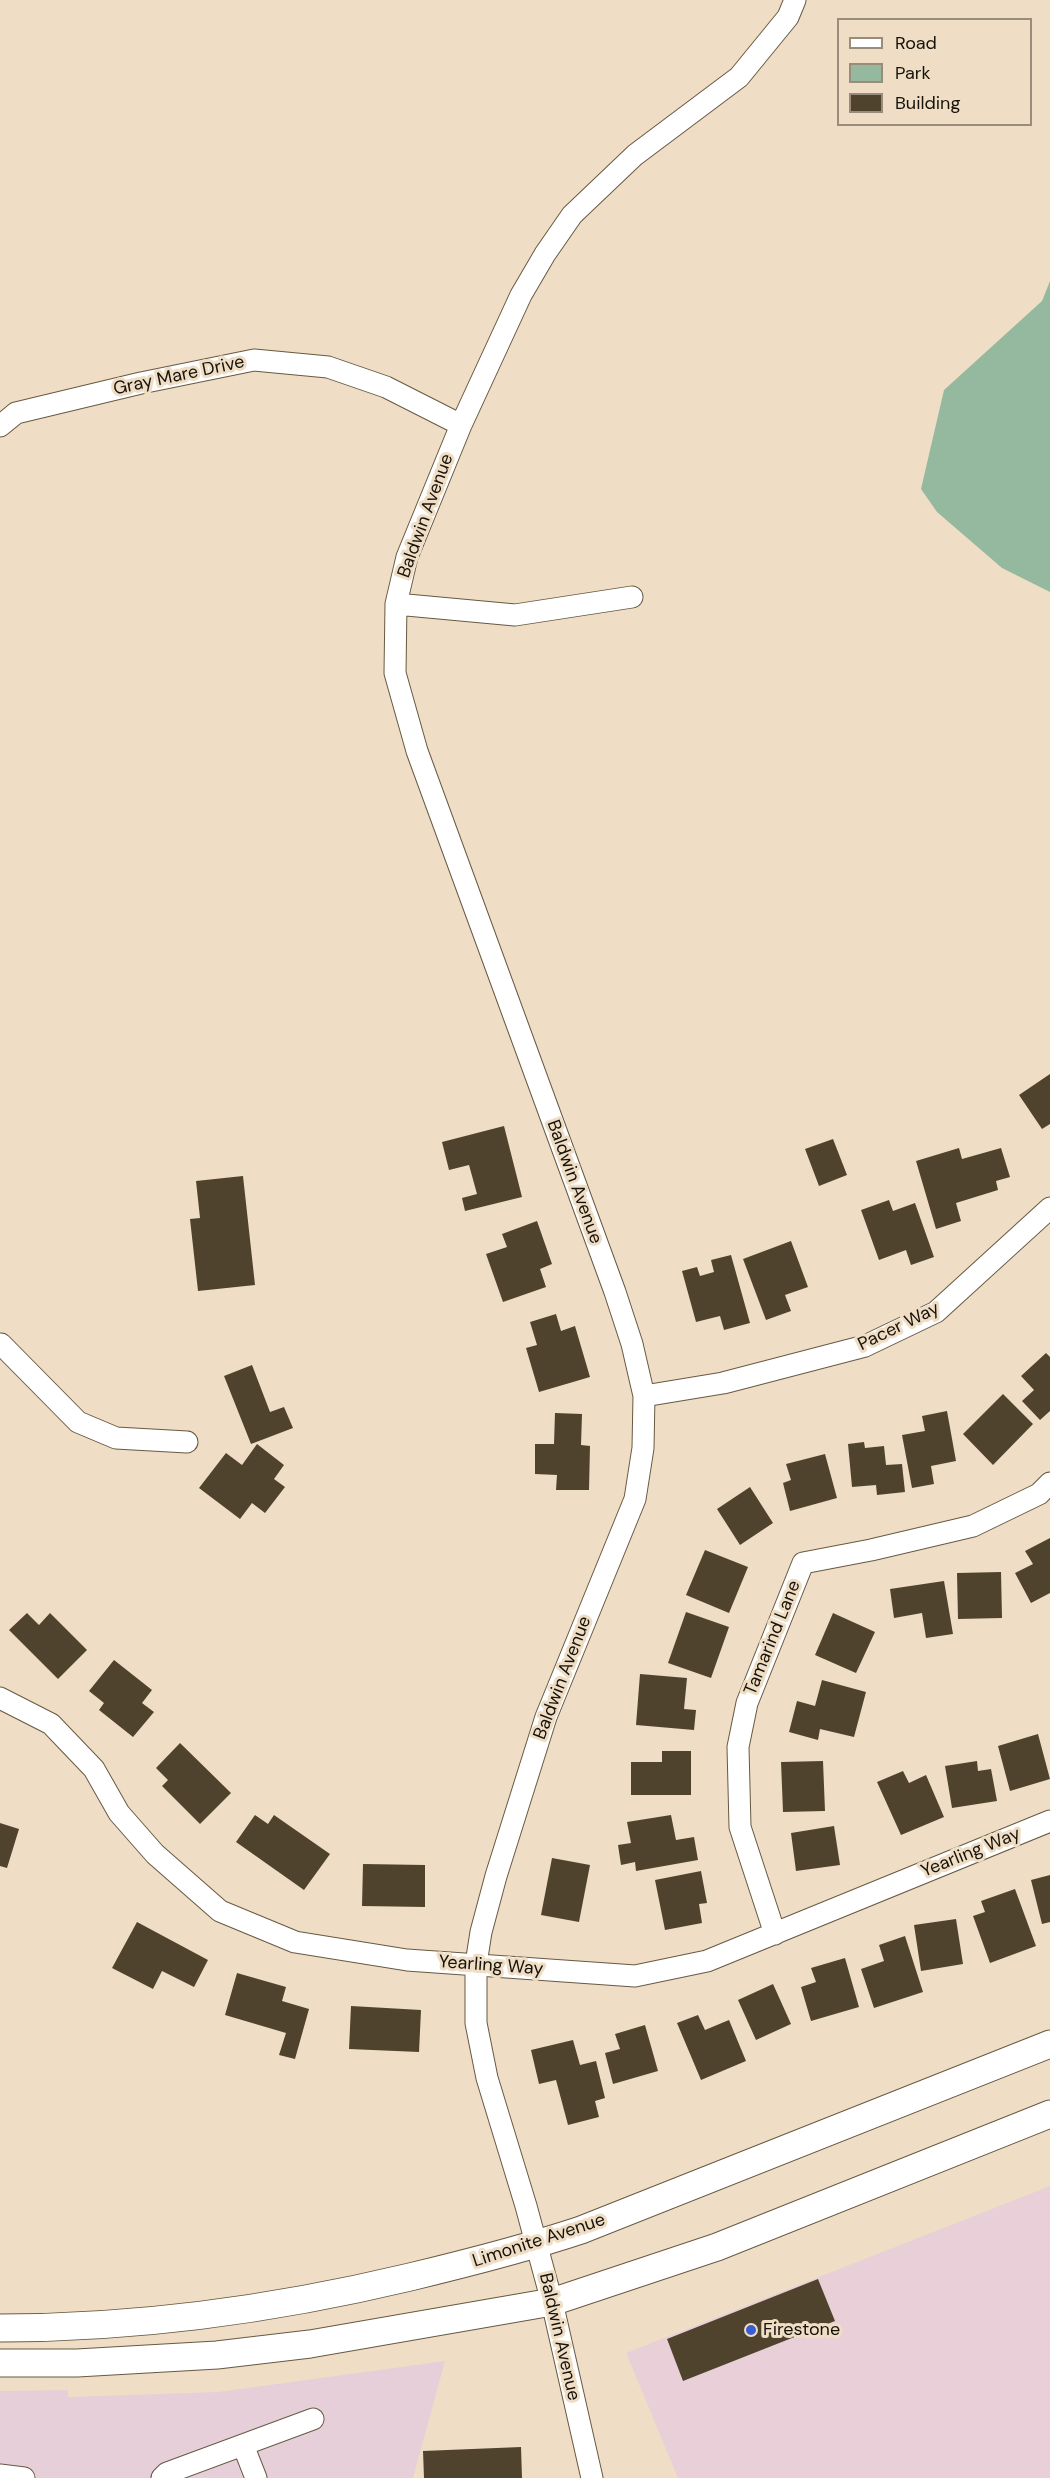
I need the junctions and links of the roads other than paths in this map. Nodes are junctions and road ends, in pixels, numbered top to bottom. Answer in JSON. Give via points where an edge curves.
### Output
{"nodes":[{"id":1,"x":795,"y":0,"type":"edge"},
{"id":2,"x":461,"y":425,"type":"junction"},
{"id":3,"x":0,"y":426,"type":"edge"},
{"id":4,"x":632,"y":597,"type":"dead end"},
{"id":5,"x":396,"y":604,"type":"junction"},
{"id":6,"x":1050,"y":1208,"type":"edge"},
{"id":7,"x":1,"y":1344,"type":"edge"},
{"id":8,"x":644,"y":1396,"type":"junction"},
{"id":9,"x":187,"y":1442,"type":"dead end"},
{"id":10,"x":1050,"y":1483,"type":"edge"},
{"id":11,"x":0,"y":1698,"type":"edge"},
{"id":12,"x":1050,"y":1821,"type":"edge"},
{"id":13,"x":775,"y":1934,"type":"junction"},
{"id":14,"x":476,"y":1964,"type":"junction"},
{"id":15,"x":1050,"y":2044,"type":"edge"},
{"id":16,"x":1050,"y":2114,"type":"edge"},
{"id":17,"x":537,"y":2245,"type":"junction"},
{"id":18,"x":552,"y":2301,"type":"junction"},
{"id":19,"x":0,"y":2328,"type":"edge"},
{"id":20,"x":0,"y":2363,"type":"edge"},
{"id":21,"x":313,"y":2419,"type":"dead end"},
{"id":22,"x":243,"y":2445,"type":"junction"},
{"id":23,"x":0,"y":2475,"type":"edge"},
{"id":24,"x":24,"y":2478,"type":"edge"},
{"id":25,"x":162,"y":2478,"type":"edge"},
{"id":26,"x":256,"y":2478,"type":"edge"},
{"id":27,"x":592,"y":2478,"type":"edge"}],
"edges":[{"from":1,"to":2,"type":"street","name":"Baldwin Avenue","via":[[788,17],[738,77],[635,156],[572,215],[521,296]]},
{"from":2,"to":3,"type":"street","name":"Gray Mare Drive","via":[[386,387],[328,367],[254,360],[16,413]]},
{"from":2,"to":5,"type":"street","name":"Baldwin Avenue","via":[[407,557]]},
{"from":4,"to":5,"type":"street","via":[[515,615]]},
{"from":5,"to":8,"type":"street","name":"Baldwin Avenue","via":[[395,673],[417,751],[615,1292],[633,1344]]},
{"from":6,"to":8,"type":"street","name":"Pacer Way","via":[[936,1312],[864,1346],[723,1383]]},
{"from":7,"to":9,"type":"street","via":[[78,1422],[116,1438]]},
{"from":8,"to":14,"type":"street","name":"Baldwin Avenue","via":[[643,1448],[635,1499],[546,1717],[496,1876]]},
{"from":10,"to":13,"type":"street","name":"Tamarind Lane","via":[[1039,1494],[973,1526],[803,1563],[747,1703],[738,1747],[740,1827]]},
{"from":11,"to":14,"type":"street","name":"Yearling Way","via":[[51,1724],[94,1770],[119,1813],[155,1854],[220,1911],[295,1942],[407,1960]]},
{"from":12,"to":13,"type":"street","name":"Yearling Way"},
{"from":13,"to":14,"type":"street","name":"Yearling Way","via":[[707,1961],[635,1976]]},
{"from":14,"to":17,"type":"street","name":"Baldwin Avenue","via":[[476,2023],[487,2078]]},
{"from":15,"to":17,"type":"main road","name":"Limonite Avenue"},
{"from":16,"to":18,"type":"main road","via":[[717,2247]]},
{"from":17,"to":18,"type":"street","name":"Baldwin Avenue"},
{"from":17,"to":19,"type":"main road","name":"Limonite Avenue","via":[[282,2304],[130,2322]]},
{"from":18,"to":20,"type":"main road","via":[[321,2342],[217,2355]]},
{"from":18,"to":27,"type":"street","name":"Baldwin Avenue"},
{"from":21,"to":22,"type":"street"},
{"from":22,"to":25,"type":"street"},
{"from":22,"to":26,"type":"street"},
{"from":23,"to":24,"type":"street"}]}
